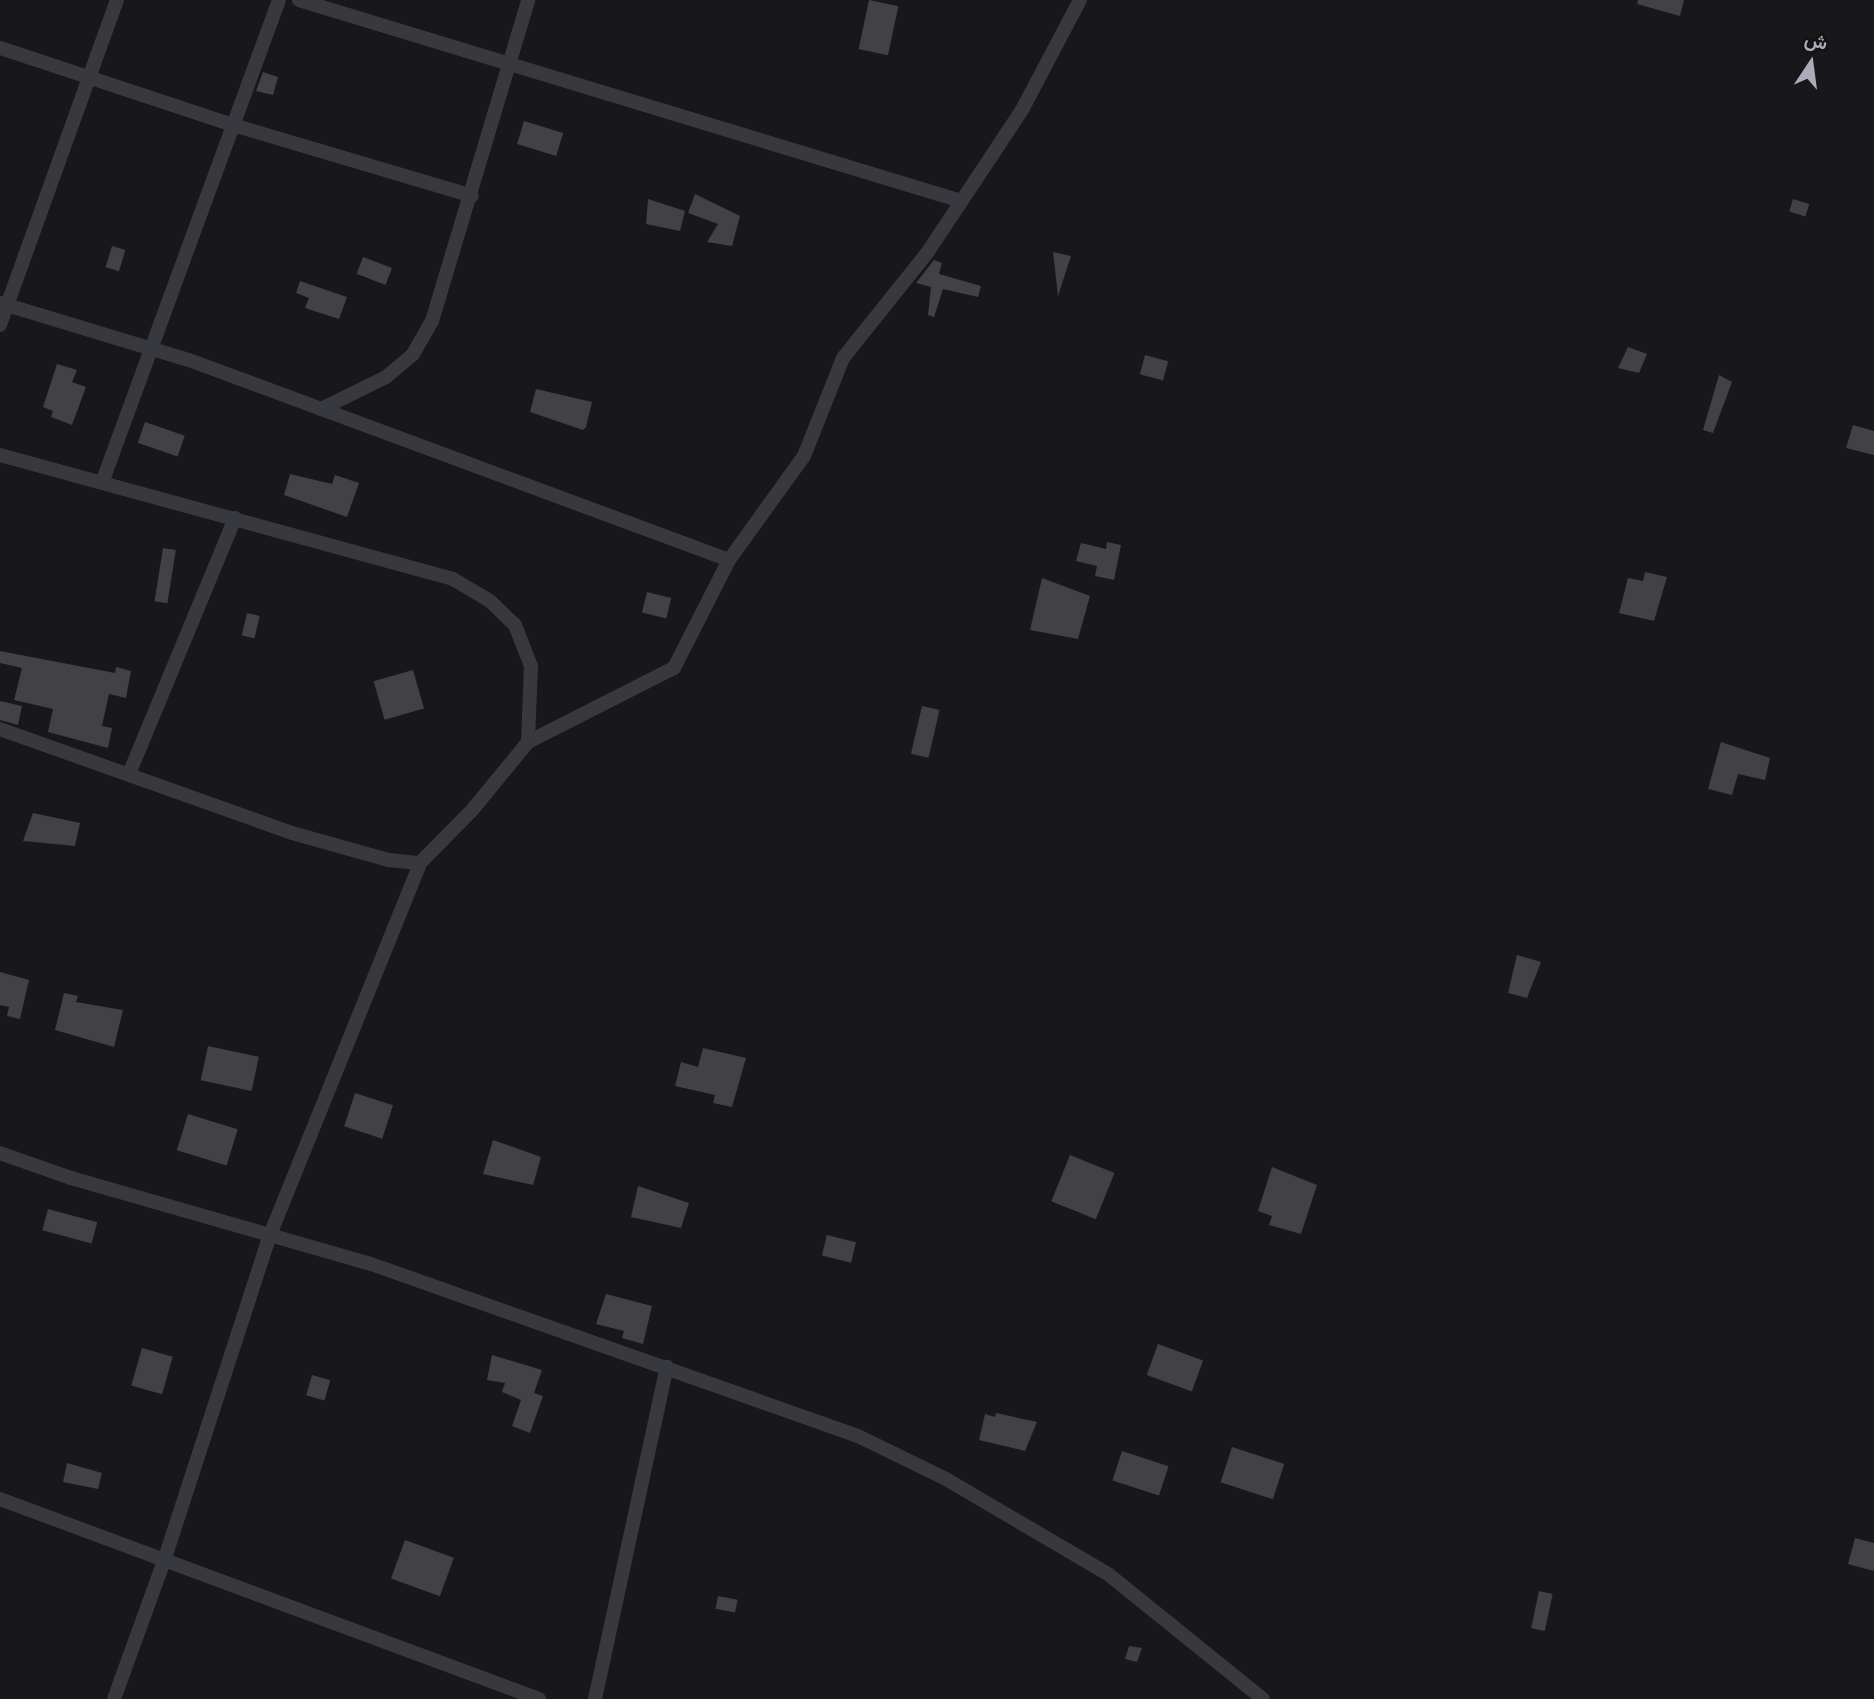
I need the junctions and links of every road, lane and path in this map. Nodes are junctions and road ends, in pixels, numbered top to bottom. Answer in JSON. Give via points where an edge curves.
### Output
{"nodes":[{"id":1,"x":117,"y":0,"type":"edge"},
{"id":2,"x":279,"y":0,"type":"edge"},
{"id":3,"x":299,"y":0,"type":"edge"},
{"id":4,"x":528,"y":0,"type":"edge"},
{"id":5,"x":1080,"y":0,"type":"edge"},
{"id":6,"x":0,"y":48,"type":"edge"},
{"id":7,"x":511,"y":61,"type":"junction"},
{"id":8,"x":92,"y":80,"type":"junction"},
{"id":9,"x":233,"y":125,"type":"junction"},
{"id":10,"x":472,"y":196,"type":"junction"},
{"id":11,"x":961,"y":201,"type":"junction"},
{"id":12,"x":4,"y":303,"type":"edge"},
{"id":13,"x":0,"y":325,"type":"edge"},
{"id":14,"x":148,"y":347,"type":"junction"},
{"id":15,"x":321,"y":409,"type":"junction"},
{"id":16,"x":0,"y":455,"type":"edge"},
{"id":17,"x":103,"y":480,"type":"junction"},
{"id":18,"x":235,"y":518,"type":"junction"},
{"id":19,"x":729,"y":560,"type":"junction"},
{"id":20,"x":0,"y":729,"type":"edge"},
{"id":21,"x":528,"y":742,"type":"junction"},
{"id":22,"x":129,"y":774,"type":"junction"},
{"id":23,"x":420,"y":863,"type":"junction"},
{"id":24,"x":0,"y":1153,"type":"edge"},
{"id":25,"x":270,"y":1235,"type":"junction"},
{"id":26,"x":667,"y":1367,"type":"junction"},
{"id":27,"x":0,"y":1499,"type":"edge"},
{"id":28,"x":164,"y":1561,"type":"junction"},
{"id":29,"x":114,"y":1699,"type":"edge"},
{"id":30,"x":539,"y":1699,"type":"edge"},
{"id":31,"x":595,"y":1699,"type":"edge"},
{"id":32,"x":1263,"y":1699,"type":"edge"}],
"edges":[{"from":1,"to":8,"type":"street"},
{"from":2,"to":9,"type":"street"},
{"from":3,"to":7,"type":"street"},
{"from":4,"to":7,"type":"street"},
{"from":5,"to":11,"type":"street","via":[[1022,110]]},
{"from":6,"to":8,"type":"street"},
{"from":7,"to":10,"type":"street"},
{"from":7,"to":11,"type":"street"},
{"from":8,"to":9,"type":"street"},
{"from":8,"to":12,"type":"street"},
{"from":9,"to":10,"type":"street"},
{"from":9,"to":14,"type":"street"},
{"from":10,"to":15,"type":"street","via":[[432,321],[413,354],[386,377]]},
{"from":11,"to":19,"type":"street","via":[[884,311],[843,358],[804,456]]},
{"from":12,"to":13,"type":"street"},
{"from":12,"to":14,"type":"street"},
{"from":14,"to":15,"type":"street"},
{"from":14,"to":17,"type":"street"},
{"from":15,"to":19,"type":"street"},
{"from":16,"to":17,"type":"street"},
{"from":17,"to":18,"type":"street"},
{"from":18,"to":21,"type":"street","via":[[453,579],[490,601],[515,625],[530,666]]},
{"from":18,"to":22,"type":"street"},
{"from":19,"to":21,"type":"street","via":[[674,668]]},
{"from":20,"to":22,"type":"street"},
{"from":21,"to":23,"type":"street","via":[[473,809]]},
{"from":22,"to":23,"type":"street","via":[[292,833],[389,860]]},
{"from":23,"to":25,"type":"street"},
{"from":24,"to":25,"type":"street"},
{"from":25,"to":26,"type":"street","via":[[371,1264]]},
{"from":25,"to":28,"type":"street"},
{"from":26,"to":31,"type":"street"},
{"from":26,"to":32,"type":"street","via":[[858,1436],[946,1479],[1108,1574]]},
{"from":27,"to":28,"type":"street"},
{"from":28,"to":29,"type":"street"},
{"from":28,"to":30,"type":"street"}]}
